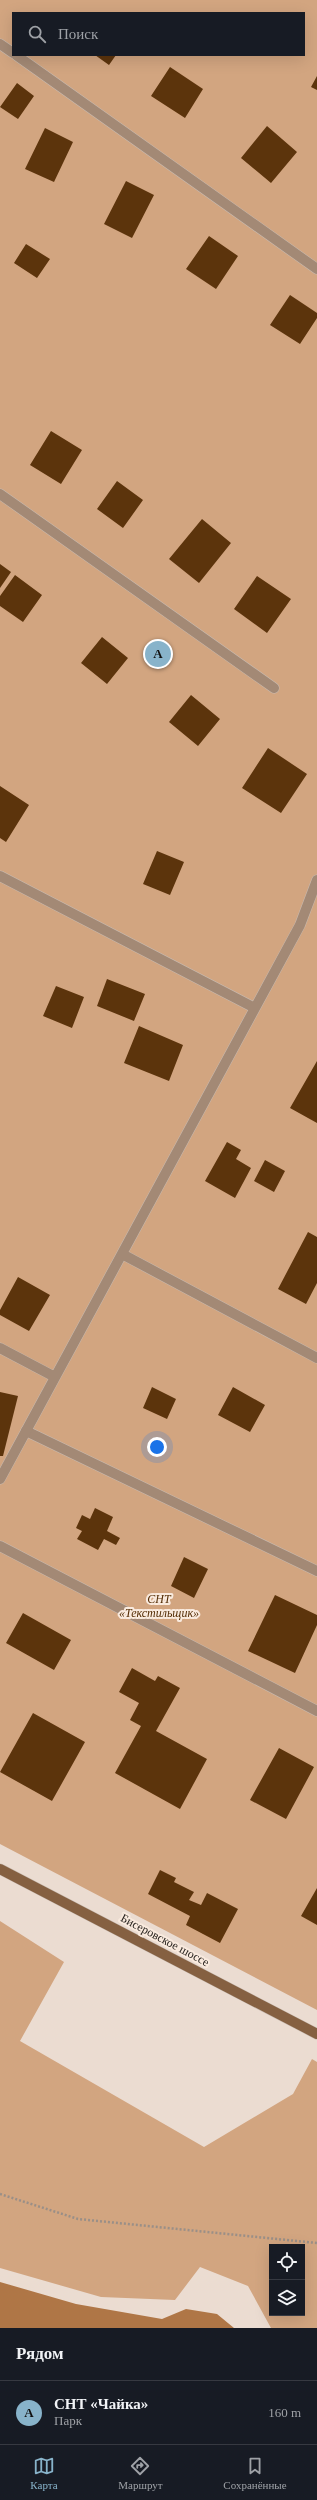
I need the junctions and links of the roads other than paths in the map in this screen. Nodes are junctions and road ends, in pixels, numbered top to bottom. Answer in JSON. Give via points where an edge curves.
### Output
{"nodes":[{"id":1,"x":0,"y":44,"type":"edge"},
{"id":2,"x":12,"y":52,"type":"edge"},
{"id":3,"x":17,"y":56,"type":"edge"},
{"id":4,"x":317,"y":269,"type":"edge"},
{"id":5,"x":0,"y":494,"type":"edge"},
{"id":6,"x":274,"y":688,"type":"dead end"},
{"id":7,"x":0,"y":876,"type":"edge"},
{"id":8,"x":317,"y":880,"type":"edge"},
{"id":9,"x":255,"y":1008,"type":"junction"},
{"id":10,"x":122,"y":1254,"type":"junction"},
{"id":11,"x":0,"y":1348,"type":"edge"},
{"id":12,"x":317,"y":1358,"type":"edge"},
{"id":13,"x":55,"y":1376,"type":"junction"},
{"id":14,"x":26,"y":1431,"type":"junction"},
{"id":15,"x":0,"y":1478,"type":"edge"},
{"id":16,"x":0,"y":1546,"type":"edge"},
{"id":17,"x":317,"y":1571,"type":"edge"},
{"id":18,"x":317,"y":1711,"type":"edge"},
{"id":19,"x":0,"y":1869,"type":"edge"},
{"id":20,"x":317,"y":2034,"type":"edge"}],
"edges":[{"from":1,"to":2,"type":"street"},
{"from":3,"to":4,"type":"street"},
{"from":5,"to":6,"type":"street"},
{"from":7,"to":9,"type":"street"},
{"from":8,"to":9,"type":"street","via":[[300,925]]},
{"from":9,"to":10,"type":"street"},
{"from":10,"to":12,"type":"street"},
{"from":10,"to":13,"type":"street"},
{"from":11,"to":13,"type":"street"},
{"from":13,"to":14,"type":"street"},
{"from":14,"to":15,"type":"street"},
{"from":14,"to":17,"type":"street"},
{"from":16,"to":18,"type":"street"},
{"from":19,"to":20,"type":"main road","name":"Бисеровское шоссе"}]}
